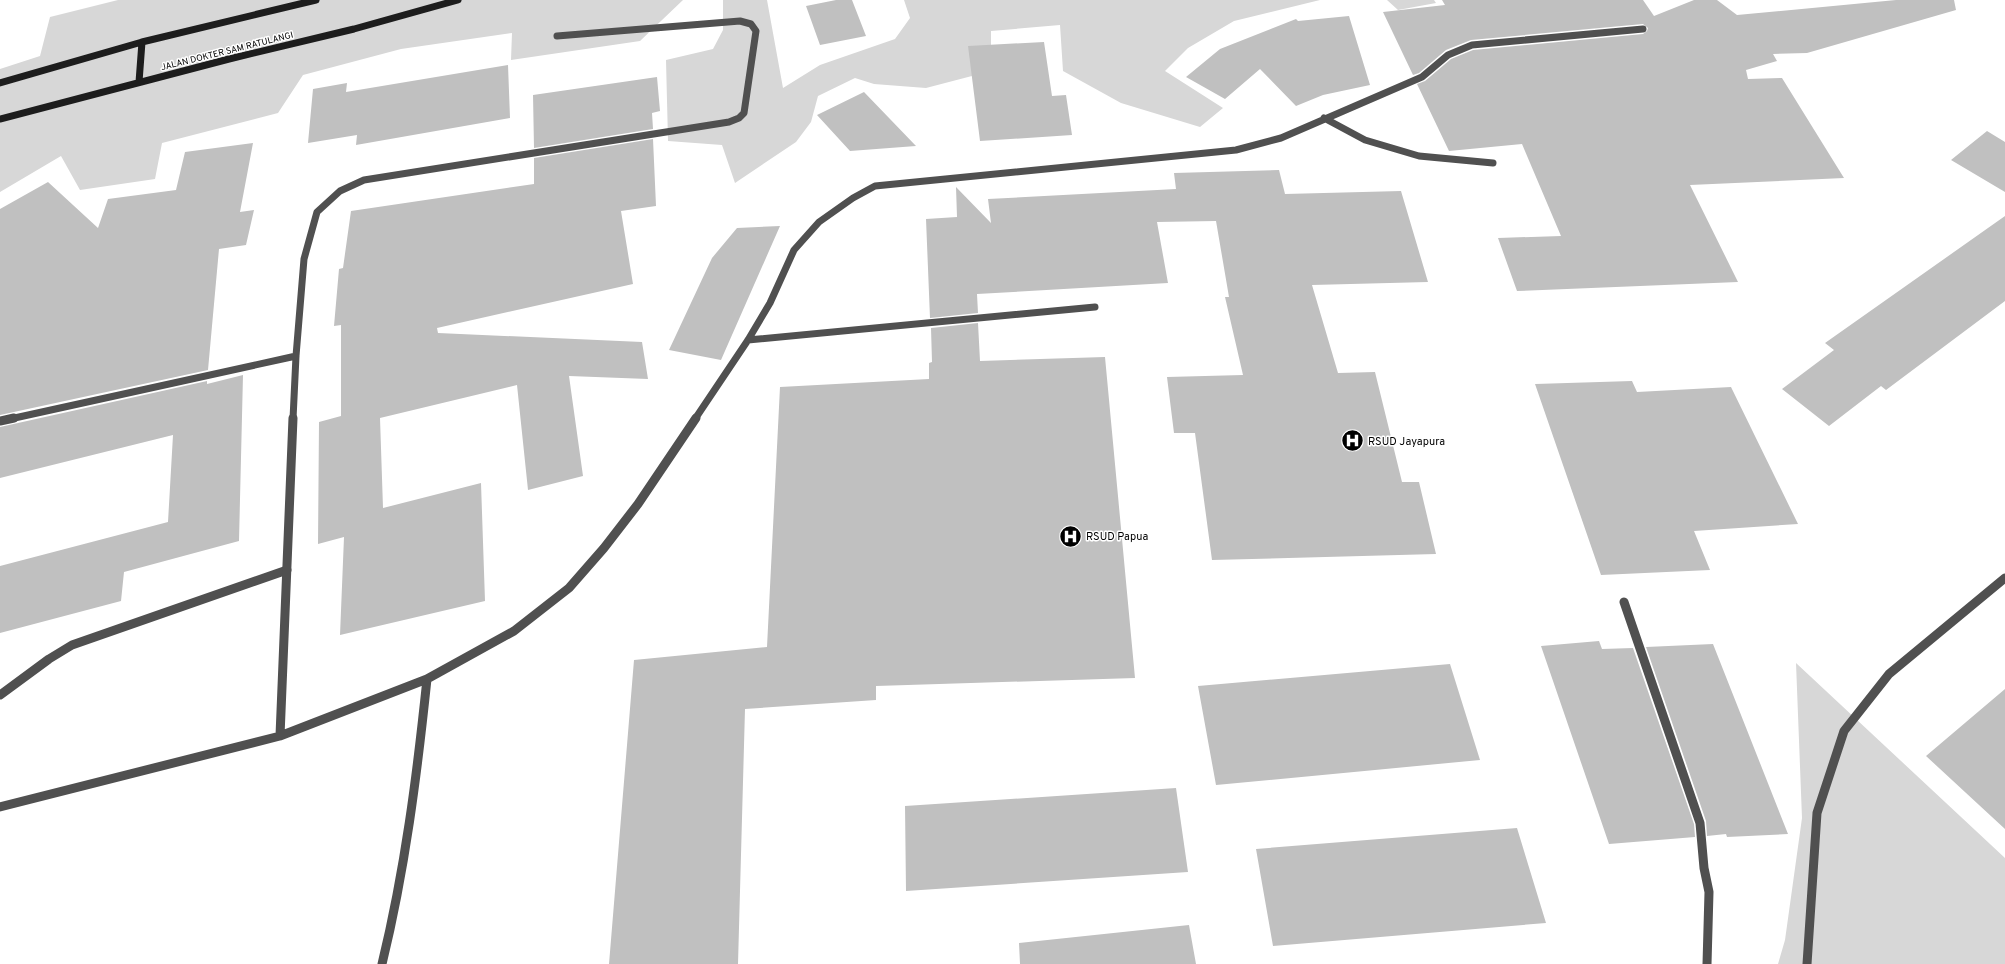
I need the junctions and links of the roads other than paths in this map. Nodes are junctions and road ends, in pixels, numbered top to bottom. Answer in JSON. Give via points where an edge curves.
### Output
{"nodes":[{"id":1,"x":316,"y":0,"type":"edge"},
{"id":2,"x":458,"y":0,"type":"edge"},
{"id":3,"x":1643,"y":29,"type":"dead end"},
{"id":4,"x":557,"y":36,"type":"dead end"},
{"id":5,"x":142,"y":42,"type":"junction"},
{"id":6,"x":139,"y":82,"type":"junction"},
{"id":7,"x":0,"y":83,"type":"edge"},
{"id":8,"x":1324,"y":118,"type":"junction"},
{"id":9,"x":0,"y":119,"type":"edge"},
{"id":10,"x":1493,"y":163,"type":"dead end"},
{"id":11,"x":1095,"y":307,"type":"dead end"},
{"id":12,"x":748,"y":340,"type":"junction"},
{"id":13,"x":296,"y":356,"type":"junction"},
{"id":14,"x":0,"y":421,"type":"edge"},
{"id":15,"x":287,"y":570,"type":"junction"},
{"id":16,"x":2005,"y":578,"type":"edge"},
{"id":17,"x":1624,"y":602,"type":"dead end"},
{"id":18,"x":427,"y":679,"type":"junction"},
{"id":19,"x":0,"y":694,"type":"edge"},
{"id":20,"x":280,"y":736,"type":"junction"},
{"id":21,"x":0,"y":807,"type":"edge"},
{"id":22,"x":382,"y":964,"type":"edge"},
{"id":23,"x":1707,"y":964,"type":"edge"},
{"id":24,"x":1808,"y":964,"type":"edge"}],
"edges":[{"from":1,"to":5,"type":"main road"},
{"from":2,"to":6,"type":"main road","name":"JALAN DOKTER SAM RATULANGI","via":[[354,29]]},
{"from":3,"to":8,"type":"street","via":[[1472,45],[1453,52],[1422,78]]},
{"from":4,"to":13,"type":"street","via":[[740,21],[751,24],[756,31],[744,113],[729,122],[400,173],[364,180],[340,191],[318,212],[304,259]]},
{"from":5,"to":6,"type":"main road"},
{"from":5,"to":7,"type":"main road"},
{"from":6,"to":9,"type":"main road","name":"JALAN DOKTER SAM RATULANGI"},
{"from":8,"to":10,"type":"street","via":[[1365,140],[1419,156]]},
{"from":8,"to":12,"type":"street","via":[[1280,138],[1236,150],[875,186],[852,198],[820,222],[794,250],[770,303]]},
{"from":11,"to":12,"type":"street"},
{"from":12,"to":18,"type":"street","via":[[638,504],[569,588],[514,631]]},
{"from":13,"to":14,"type":"street"},
{"from":13,"to":15,"type":"street"},
{"from":15,"to":19,"type":"street","via":[[72,645]]},
{"from":15,"to":20,"type":"street"},
{"from":16,"to":24,"type":"street","via":[[1889,674],[1844,732],[1817,813]]},
{"from":17,"to":23,"type":"street","via":[[1700,823],[1704,868],[1710,892]]},
{"from":18,"to":20,"type":"street"},
{"from":18,"to":22,"type":"street","via":[[416,789],[402,875]]},
{"from":20,"to":21,"type":"street"}]}
